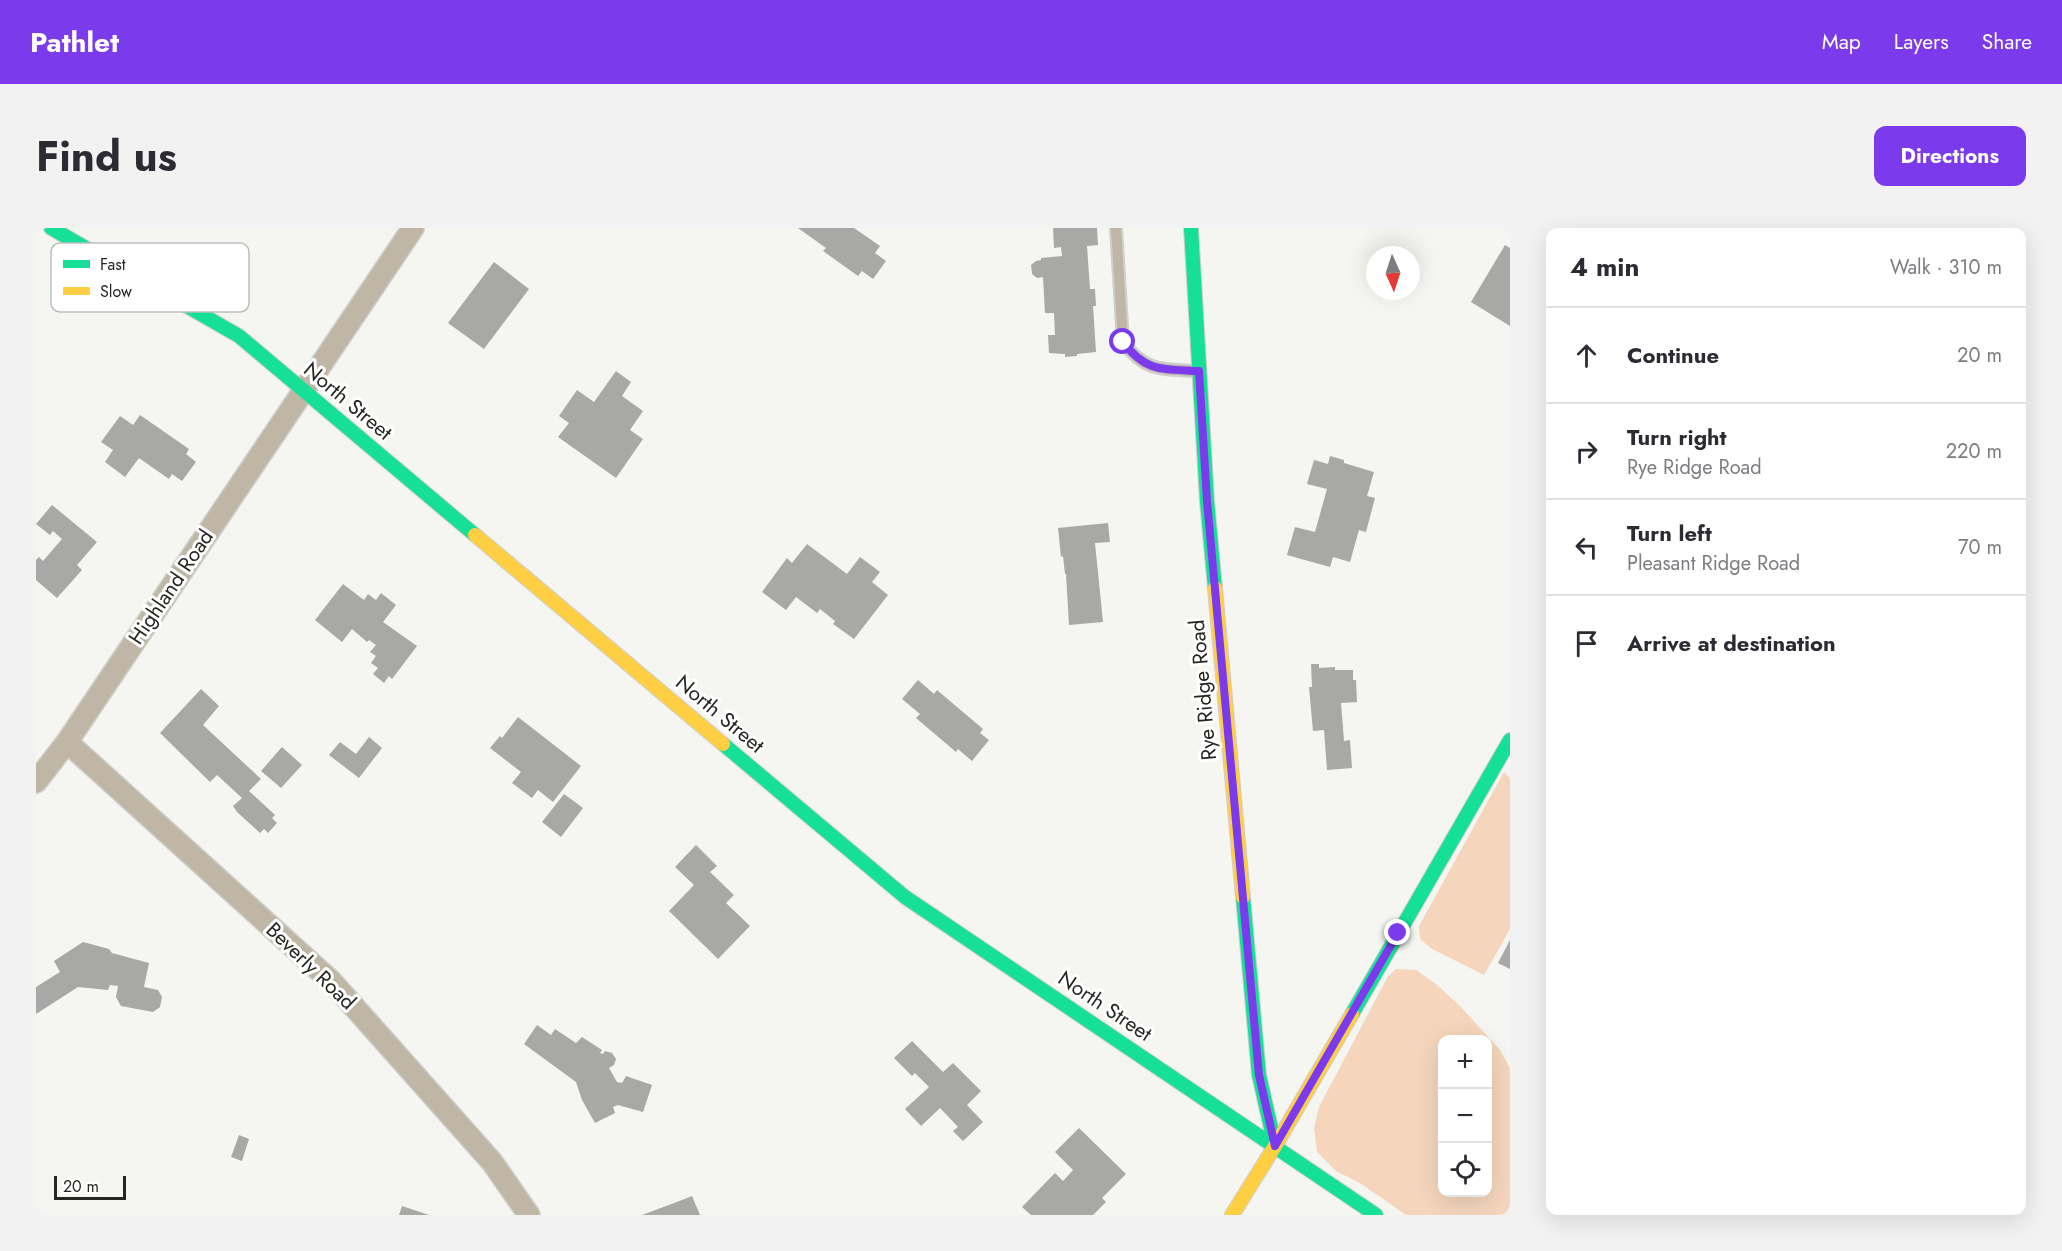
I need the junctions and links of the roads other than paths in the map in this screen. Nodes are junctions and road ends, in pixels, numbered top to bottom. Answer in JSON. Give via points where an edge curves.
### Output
{"nodes":[{"id":1,"x":51,"y":228,"type":"edge"},
{"id":2,"x":413,"y":228,"type":"edge"},
{"id":3,"x":1116,"y":228,"type":"edge"},
{"id":4,"x":1191,"y":228,"type":"edge"},
{"id":5,"x":77,"y":243,"type":"edge"},
{"id":6,"x":197,"y":312,"type":"edge"},
{"id":7,"x":1199,"y":371,"type":"junction"},
{"id":8,"x":303,"y":389,"type":"junction"},
{"id":9,"x":1510,"y":740,"type":"edge"},
{"id":10,"x":67,"y":742,"type":"junction"},
{"id":11,"x":36,"y":782,"type":"edge"},
{"id":12,"x":1275,"y":1146,"type":"junction"},
{"id":13,"x":529,"y":1215,"type":"edge"},
{"id":14,"x":1232,"y":1215,"type":"edge"},
{"id":15,"x":1376,"y":1215,"type":"edge"}],
"edges":[{"from":1,"to":5,"type":"main road","name":"North Street"},
{"from":2,"to":8,"type":"street","name":"Highland Road"},
{"from":3,"to":7,"type":"lane","via":[[1123,342],[1134,357],[1149,366]]},
{"from":4,"to":7,"type":"main road","name":"Rye Ridge Road"},
{"from":6,"to":8,"type":"main road","name":"North Street","via":[[239,336]]},
{"from":7,"to":12,"type":"main road","name":"Rye Ridge Road","via":[[1207,501],[1259,1075]]},
{"from":8,"to":10,"type":"street","name":"Highland Road"},
{"from":8,"to":12,"type":"main road","name":"North Street","via":[[905,897]]},
{"from":9,"to":12,"type":"main road"},
{"from":10,"to":11,"type":"street","name":"Highland Road"},
{"from":10,"to":13,"type":"street","name":"Beverly Road","via":[[333,982],[492,1162]]},
{"from":12,"to":14,"type":"main road"},
{"from":12,"to":15,"type":"main road","name":"North Street"}]}
